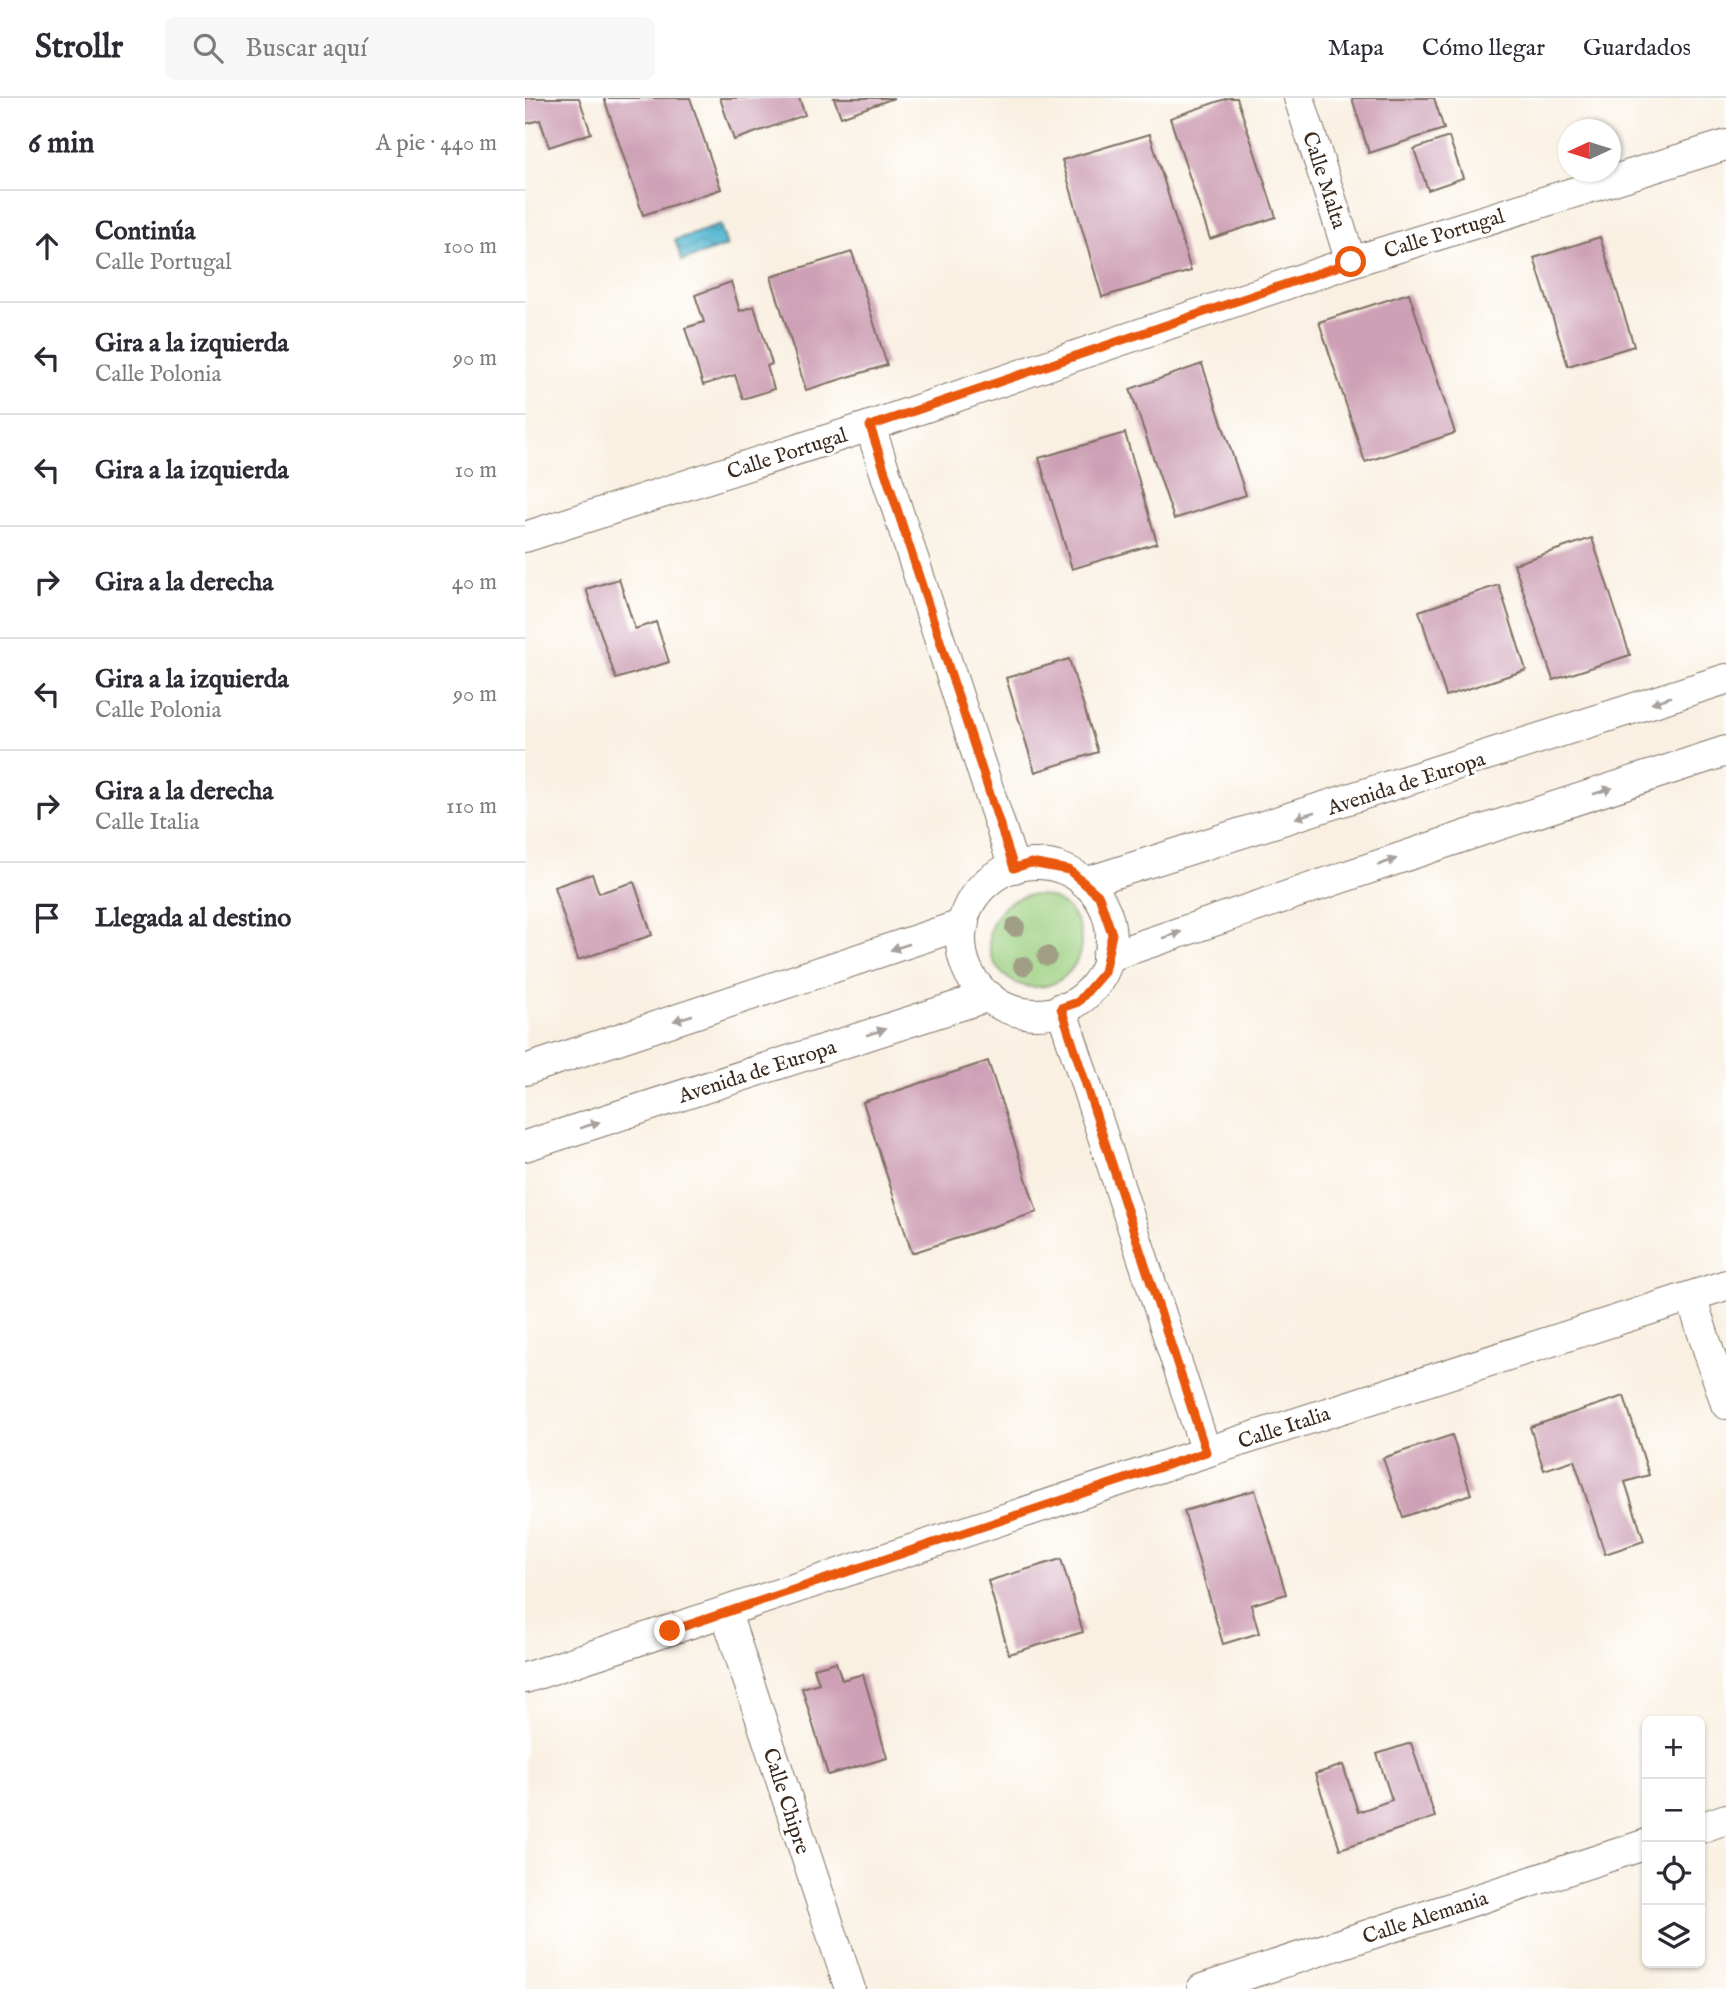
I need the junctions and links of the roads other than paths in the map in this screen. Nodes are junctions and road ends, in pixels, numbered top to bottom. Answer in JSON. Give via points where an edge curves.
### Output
{"nodes":[{"id":1,"x":1299,"y":98,"type":"edge"},
{"id":2,"x":1726,"y":145,"type":"edge"},
{"id":3,"x":1351,"y":262,"type":"junction"},
{"id":4,"x":870,"y":426,"type":"junction"},
{"id":5,"x":525,"y":537,"type":"edge"},
{"id":6,"x":1726,"y":679,"type":"edge"},
{"id":7,"x":1726,"y":751,"type":"edge"},
{"id":8,"x":1014,"y":868,"type":"junction"},
{"id":9,"x":1084,"y":883,"type":"junction"},
{"id":10,"x":964,"y":924,"type":"junction"},
{"id":11,"x":1107,"y":957,"type":"junction"},
{"id":12,"x":989,"y":996,"type":"junction"},
{"id":13,"x":1061,"y":1008,"type":"junction"},
{"id":14,"x":525,"y":1070,"type":"edge"},
{"id":15,"x":525,"y":1146,"type":"edge"},
{"id":16,"x":1726,"y":1285,"type":"edge"},
{"id":17,"x":1691,"y":1297,"type":"junction"},
{"id":18,"x":1726,"y":1404,"type":"edge"},
{"id":19,"x":1206,"y":1452,"type":"junction"},
{"id":20,"x":726,"y":1613,"type":"junction"},
{"id":21,"x":525,"y":1678,"type":"edge"},
{"id":22,"x":1726,"y":1819,"type":"edge"},
{"id":23,"x":1705,"y":1826,"type":"edge"},
{"id":24,"x":1642,"y":1846,"type":"edge"},
{"id":25,"x":850,"y":1989,"type":"edge"},
{"id":26,"x":1202,"y":1989,"type":"edge"}],
"edges":[{"from":1,"to":3,"type":"street","name":"Calle Malta"},
{"from":2,"to":3,"type":"street","name":"Calle Portugal"},
{"from":3,"to":4,"type":"street","name":"Calle Portugal"},
{"from":4,"to":5,"type":"street","name":"Calle Portugal"},
{"from":4,"to":8,"type":"street"},
{"from":6,"to":9,"type":"street","name":"Avenida de Europa","one_way":true},
{"from":11,"to":7,"type":"street","one_way":true},
{"from":8,"to":9,"type":"street","via":[[1031,863],[1069,870]]},
{"from":8,"to":10,"type":"street","via":[[993,875],[968,905]]},
{"from":9,"to":11,"type":"street","via":[[1099,896],[1112,934]]},
{"from":10,"to":12,"type":"street","via":[[960,944],[973,981]]},
{"from":10,"to":14,"type":"street","one_way":true},
{"from":11,"to":13,"type":"street","via":[[1104,972],[1078,1002]]},
{"from":12,"to":13,"type":"street","via":[[1002,1007],[1041,1015]]},
{"from":15,"to":12,"type":"street","name":"Avenida de Europa","one_way":true},
{"from":13,"to":19,"type":"street"},
{"from":16,"to":17,"type":"street","name":"Calle Italia"},
{"from":17,"to":18,"type":"street"},
{"from":17,"to":19,"type":"street","name":"Calle Italia"},
{"from":19,"to":20,"type":"street","name":"Calle Italia"},
{"from":20,"to":21,"type":"street","name":"Calle Italia"},
{"from":20,"to":25,"type":"street","name":"Calle Chipre"},
{"from":22,"to":23,"type":"street"},
{"from":24,"to":26,"type":"street","name":"Calle Alemania"}]}
